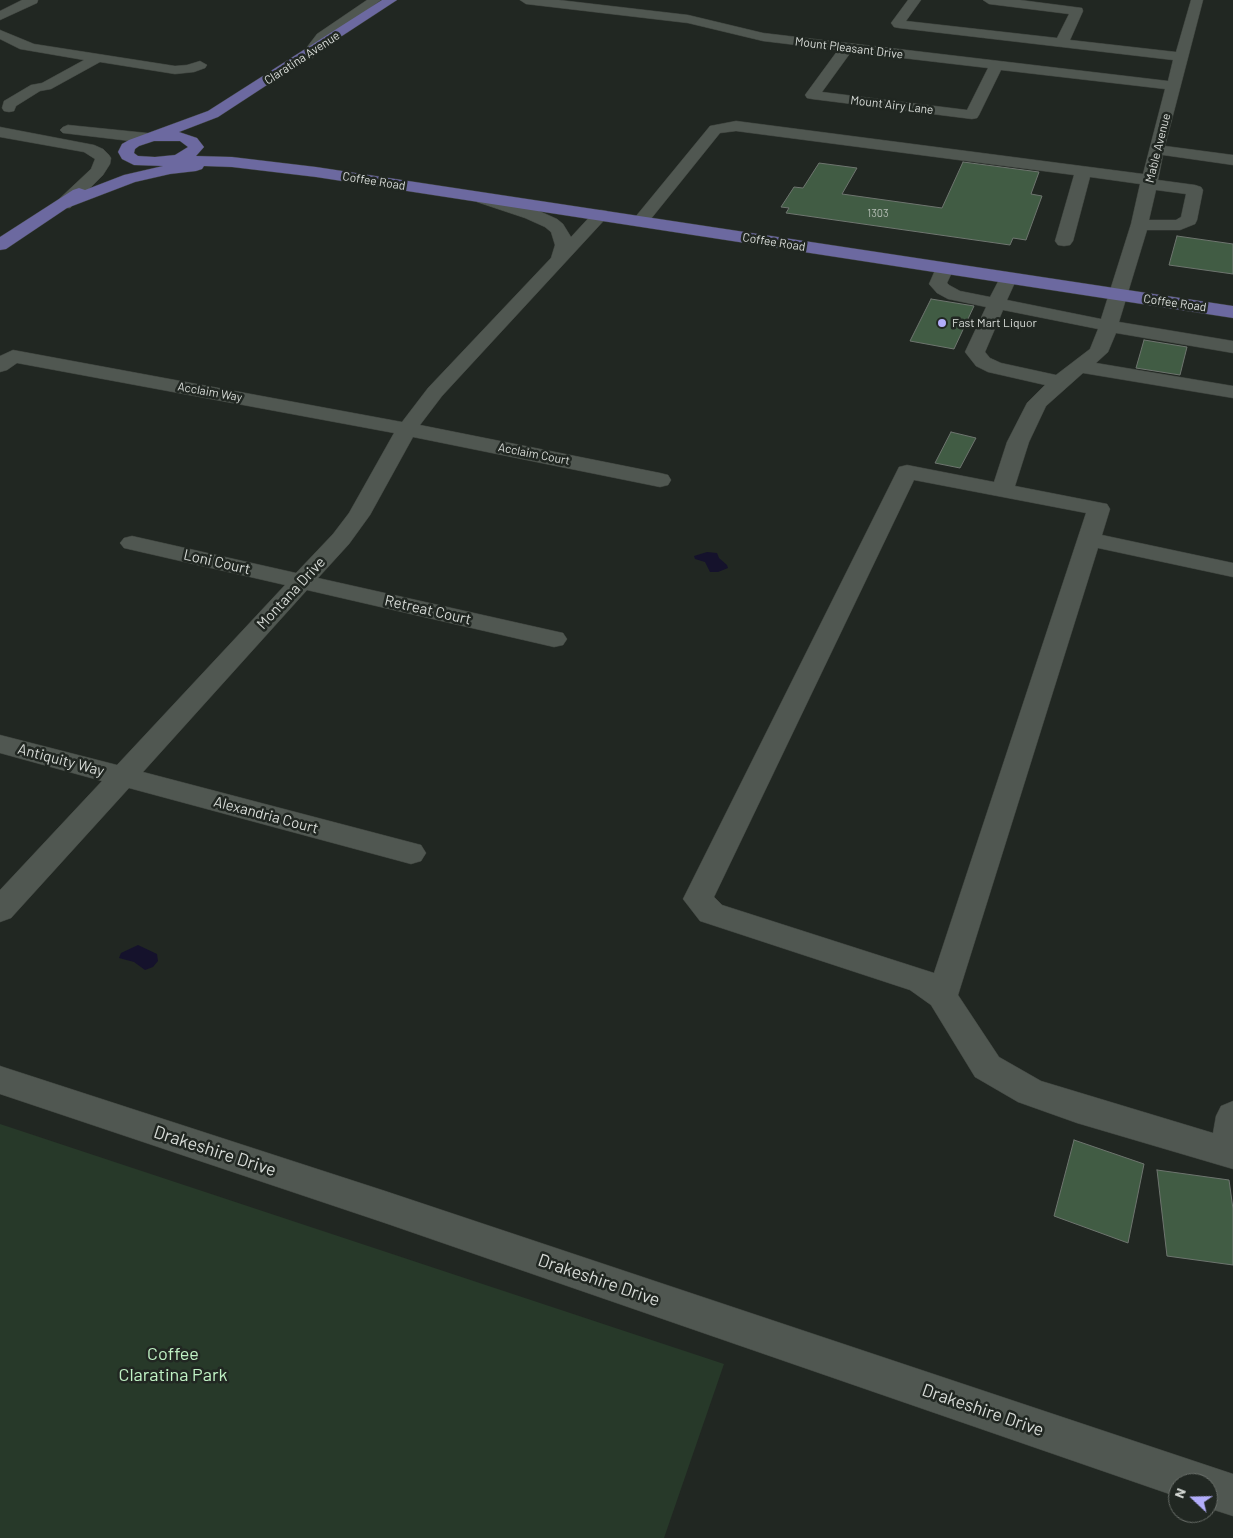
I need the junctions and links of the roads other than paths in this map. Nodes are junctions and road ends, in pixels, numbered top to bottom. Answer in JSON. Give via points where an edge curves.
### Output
{"nodes":[{"id":1,"x":32,"y":0,"type":"edge"},
{"id":2,"x":376,"y":0,"type":"edge"},
{"id":3,"x":391,"y":0,"type":"edge"},
{"id":4,"x":526,"y":0,"type":"edge"},
{"id":5,"x":915,"y":0,"type":"edge"},
{"id":6,"x":989,"y":0,"type":"edge"},
{"id":7,"x":1197,"y":0,"type":"edge"},
{"id":8,"x":0,"y":16,"type":"edge"},
{"id":9,"x":0,"y":34,"type":"edge"},
{"id":10,"x":1062,"y":43,"type":"junction"},
{"id":11,"x":847,"y":47,"type":"junction"},
{"id":12,"x":308,"y":55,"type":"junction"},
{"id":13,"x":1182,"y":57,"type":"junction"},
{"id":14,"x":98,"y":58,"type":"junction"},
{"id":15,"x":200,"y":65,"type":"dead end"},
{"id":16,"x":996,"y":65,"type":"junction"},
{"id":17,"x":1174,"y":86,"type":"junction"},
{"id":18,"x":5,"y":110,"type":"edge"},
{"id":19,"x":213,"y":114,"type":"junction"},
{"id":20,"x":0,"y":123,"type":"edge"},
{"id":21,"x":0,"y":132,"type":"edge"},
{"id":22,"x":149,"y":138,"type":"junction"},
{"id":23,"x":193,"y":142,"type":"junction"},
{"id":24,"x":1156,"y":149,"type":"junction"},
{"id":25,"x":126,"y":152,"type":"junction"},
{"id":26,"x":174,"y":160,"type":"junction"},
{"id":27,"x":1233,"y":160,"type":"edge"},
{"id":28,"x":155,"y":162,"type":"junction"},
{"id":29,"x":316,"y":172,"type":"junction"},
{"id":30,"x":1083,"y":172,"type":"junction"},
{"id":31,"x":1149,"y":182,"type":"junction"},
{"id":32,"x":484,"y":198,"type":"junction"},
{"id":33,"x":64,"y":204,"type":"junction"},
{"id":34,"x":601,"y":215,"type":"junction"},
{"id":35,"x":640,"y":221,"type":"junction"},
{"id":36,"x":1140,"y":224,"type":"junction"},
{"id":37,"x":1064,"y":241,"type":"dead end"},
{"id":38,"x":0,"y":245,"type":"edge"},
{"id":39,"x":559,"y":260,"type":"junction"},
{"id":40,"x":946,"y":268,"type":"junction"},
{"id":41,"x":1008,"y":278,"type":"junction"},
{"id":42,"x":1117,"y":295,"type":"junction"},
{"id":43,"x":997,"y":304,"type":"junction"},
{"id":44,"x":1233,"y":312,"type":"edge"},
{"id":45,"x":1109,"y":326,"type":"junction"},
{"id":46,"x":1233,"y":347,"type":"edge"},
{"id":47,"x":6,"y":361,"type":"edge"},
{"id":48,"x":1079,"y":366,"type":"junction"},
{"id":49,"x":1061,"y":382,"type":"junction"},
{"id":50,"x":1233,"y":392,"type":"edge"},
{"id":51,"x":407,"y":429,"type":"junction"},
{"id":52,"x":660,"y":480,"type":"dead end"},
{"id":53,"x":1003,"y":490,"type":"junction"},
{"id":54,"x":1089,"y":539,"type":"junction"},
{"id":55,"x":132,"y":543,"type":"dead end"},
{"id":56,"x":1233,"y":570,"type":"edge"},
{"id":57,"x":302,"y":581,"type":"junction"},
{"id":58,"x":554,"y":639,"type":"dead end"},
{"id":59,"x":0,"y":744,"type":"edge"},
{"id":60,"x":121,"y":777,"type":"junction"},
{"id":61,"x":411,"y":853,"type":"dead end"},
{"id":62,"x":0,"y":910,"type":"edge"},
{"id":63,"x":942,"y":996,"type":"junction"},
{"id":64,"x":0,"y":1080,"type":"edge"},
{"id":65,"x":1233,"y":1116,"type":"edge"},
{"id":66,"x":1231,"y":1154,"type":"edge"},
{"id":67,"x":1168,"y":1473,"type":"edge"},
{"id":68,"x":1218,"y":1490,"type":"edge"},
{"id":69,"x":1233,"y":1495,"type":"edge"}],
"edges":[{"from":1,"to":8,"type":"street"},
{"from":2,"to":12,"type":"street","via":[[322,36]]},
{"from":3,"to":12,"type":"main road","name":"Claratina Avenue"},
{"from":4,"to":11,"type":"street","name":"Mount Pleasant Drive","via":[[670,17],[748,35]]},
{"from":5,"to":10,"type":"street","via":[[899,24]]},
{"from":6,"to":10,"type":"street","via":[[1075,10],[1078,12]]},
{"from":7,"to":13,"type":"street","name":"Mable Avenue"},
{"from":9,"to":14,"type":"street","via":[[25,46]]},
{"from":10,"to":13,"type":"street"},
{"from":11,"to":16,"type":"street","name":"Mount Pleasant Drive"},
{"from":11,"to":16,"type":"street","name":"Mount Airy Lane","via":[[812,95],[972,115]]},
{"from":12,"to":19,"type":"main road","name":"Claratina Avenue"},
{"from":13,"to":17,"type":"street","name":"Mable Avenue"},
{"from":14,"to":15,"type":"street","via":[[175,70]]},
{"from":14,"to":18,"type":"street","via":[[46,86],[36,88],[9,104]]},
{"from":16,"to":17,"type":"street","name":"Mount Pleasant Drive"},
{"from":17,"to":24,"type":"street","name":"Mable Avenue"},
{"from":19,"to":22,"type":"main road","name":"Claratina Avenue"},
{"from":19,"to":23,"type":"main road","name":"Claratina Avenue","via":[[198,130]]},
{"from":20,"to":22,"type":"street"},
{"from":20,"to":25,"type":"street","via":[[83,138]]},
{"from":21,"to":33,"type":"street","via":[[80,146],[97,152],[103,158],[97,172]]},
{"from":22,"to":23,"type":"main road","name":"Coffee Road","via":[[173,136]]},
{"from":22,"to":25,"type":"main road","name":"Claratina Avenue","via":[[134,143]]},
{"from":23,"to":26,"type":"main road","name":"Claratina Avenue","via":[[196,147],[193,151]]},
{"from":23,"to":29,"type":"main road","name":"Coffee Road","via":[[233,156]]},
{"from":24,"to":27,"type":"street"},
{"from":24,"to":31,"type":"street","name":"Mable Avenue"},
{"from":25,"to":28,"type":"main road","via":[[134,160]]},
{"from":25,"to":33,"type":"main road","via":[[99,179]]},
{"from":26,"to":28,"type":"main road","name":"Coffee Road"},
{"from":26,"to":29,"type":"main road","name":"Coffee Road","via":[[232,162]]},
{"from":28,"to":33,"type":"main road"},
{"from":29,"to":32,"type":"main road","name":"Coffee Road"},
{"from":29,"to":33,"type":"main road","via":[[219,166],[170,169],[130,178]]},
{"from":30,"to":31,"type":"street"},
{"from":30,"to":35,"type":"street","via":[[736,126],[715,129]]},
{"from":30,"to":37,"type":"street"},
{"from":31,"to":36,"type":"street","name":"Mable Avenue"},
{"from":31,"to":36,"type":"street","via":[[1195,190],[1189,220],[1180,225]]},
{"from":32,"to":34,"type":"main road","name":"Coffee Road"},
{"from":32,"to":39,"type":"street","via":[[551,223],[562,235],[564,245]]},
{"from":33,"to":38,"type":"main road"},
{"from":34,"to":35,"type":"main road","name":"Coffee Road"},
{"from":34,"to":39,"type":"street","name":"Montana Drive"},
{"from":35,"to":40,"type":"main road","name":"Coffee Road"},
{"from":36,"to":42,"type":"street","name":"Mable Avenue"},
{"from":39,"to":51,"type":"street","name":"Montana Drive","via":[[460,363]]},
{"from":40,"to":41,"type":"main road","name":"Coffee Road"},
{"from":40,"to":43,"type":"street","via":[[938,284],[943,290]]},
{"from":41,"to":42,"type":"main road","name":"Coffee Road"},
{"from":41,"to":43,"type":"street"},
{"from":42,"to":44,"type":"main road","name":"Coffee Road"},
{"from":42,"to":45,"type":"street","name":"Mable Avenue"},
{"from":43,"to":45,"type":"street"},
{"from":43,"to":49,"type":"street","via":[[975,352],[983,362],[995,368]]},
{"from":45,"to":46,"type":"street"},
{"from":45,"to":48,"type":"street","name":"Mable Avenue","via":[[1098,352]]},
{"from":47,"to":51,"type":"street","name":"Acclaim Way"},
{"from":48,"to":49,"type":"street","name":"Mable Avenue"},
{"from":48,"to":50,"type":"street"},
{"from":49,"to":53,"type":"street","name":"Mable Avenue","via":[[1038,403],[1018,442]]},
{"from":51,"to":52,"type":"street","name":"Acclaim Court"},
{"from":51,"to":57,"type":"street","name":"Montana Drive","via":[[359,515]]},
{"from":53,"to":54,"type":"street","via":[[1099,509]]},
{"from":53,"to":63,"type":"street","via":[[907,472],[698,899],[711,913],[921,981]]},
{"from":54,"to":56,"type":"street"},
{"from":54,"to":63,"type":"street"},
{"from":55,"to":57,"type":"street","name":"Loni Court"},
{"from":57,"to":58,"type":"street","name":"Retreat Court"},
{"from":57,"to":60,"type":"street","name":"Montana Drive"},
{"from":59,"to":60,"type":"street","name":"Antiquity Way"},
{"from":60,"to":61,"type":"street","name":"Alexandria Court"},
{"from":60,"to":62,"type":"street","name":"Montana Drive"},
{"from":63,"to":66,"type":"street","via":[[987,1067],[1030,1092]]},
{"from":64,"to":67,"type":"street","name":"Drakeshire Drive"},
{"from":65,"to":66,"type":"street"},
{"from":68,"to":69,"type":"street"}]}
